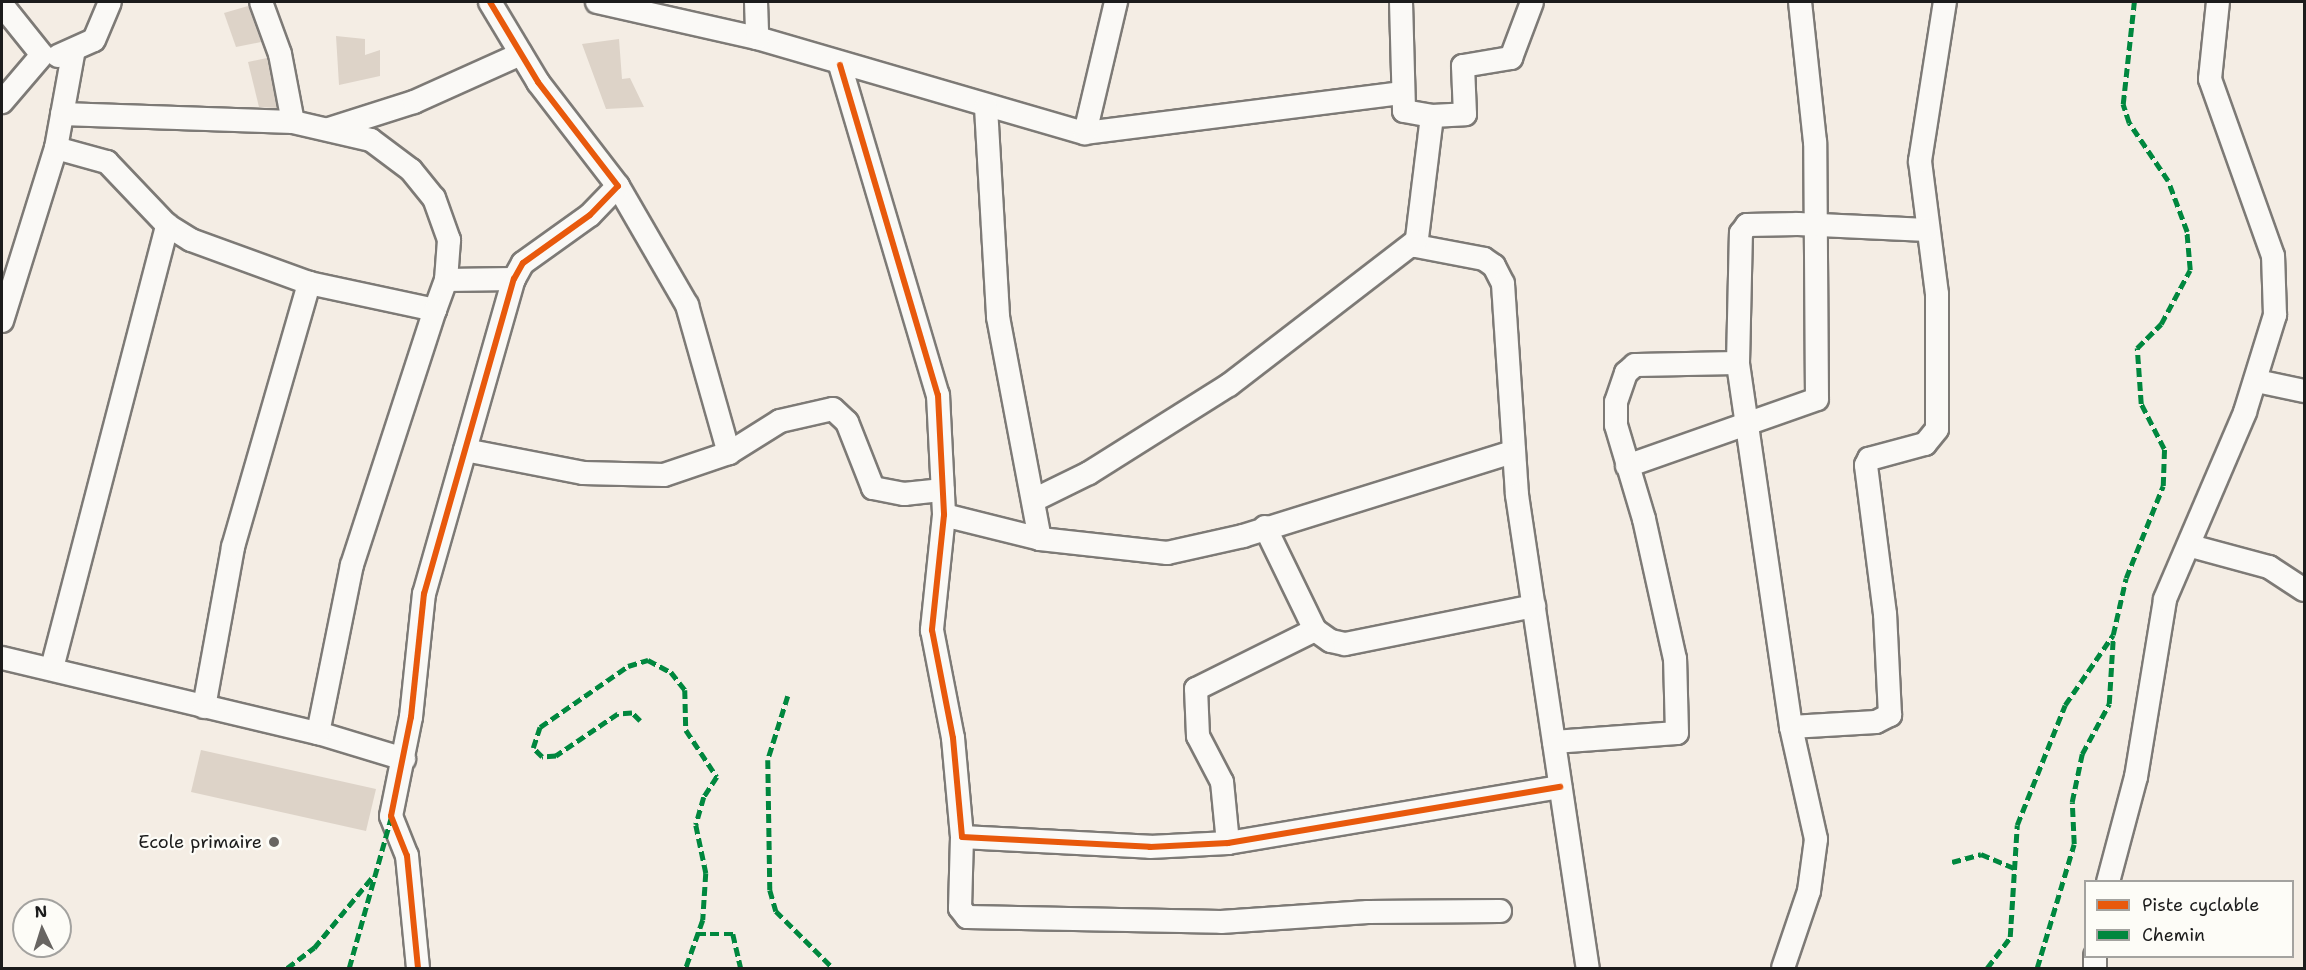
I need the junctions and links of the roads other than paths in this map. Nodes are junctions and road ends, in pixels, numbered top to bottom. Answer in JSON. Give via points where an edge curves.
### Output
{"nodes":[{"id":1,"x":110,"y":2,"type":"edge"},
{"id":2,"x":261,"y":2,"type":"edge"},
{"id":3,"x":490,"y":2,"type":"edge"},
{"id":4,"x":597,"y":2,"type":"edge"},
{"id":5,"x":756,"y":2,"type":"edge"},
{"id":6,"x":1116,"y":2,"type":"edge"},
{"id":7,"x":1401,"y":2,"type":"edge"},
{"id":8,"x":1532,"y":2,"type":"edge"},
{"id":9,"x":1800,"y":2,"type":"edge"},
{"id":10,"x":1945,"y":2,"type":"edge"},
{"id":11,"x":2218,"y":2,"type":"edge"},
{"id":12,"x":2,"y":5,"type":"edge"},
{"id":13,"x":757,"y":38,"type":"junction"},
{"id":14,"x":73,"y":54,"type":"junction"},
{"id":15,"x":521,"y":54,"type":"junction"},
{"id":16,"x":42,"y":55,"type":"junction"},
{"id":17,"x":840,"y":65,"type":"junction"},
{"id":18,"x":1401,"y":93,"type":"junction"},
{"id":19,"x":2,"y":102,"type":"edge"},
{"id":20,"x":986,"y":107,"type":"junction"},
{"id":21,"x":62,"y":114,"type":"junction"},
{"id":22,"x":1432,"y":116,"type":"junction"},
{"id":23,"x":293,"y":122,"type":"junction"},
{"id":24,"x":328,"y":130,"type":"junction"},
{"id":25,"x":1085,"y":133,"type":"junction"},
{"id":26,"x":56,"y":148,"type":"junction"},
{"id":27,"x":618,"y":186,"type":"junction"},
{"id":28,"x":167,"y":225,"type":"junction"},
{"id":29,"x":1817,"y":226,"type":"junction"},
{"id":30,"x":1927,"y":230,"type":"junction"},
{"id":31,"x":1415,"y":242,"type":"junction"},
{"id":32,"x":514,"y":279,"type":"junction"},
{"id":33,"x":446,"y":280,"type":"junction"},
{"id":34,"x":309,"y":283,"type":"junction"},
{"id":35,"x":435,"y":310,"type":"junction"},
{"id":36,"x":2,"y":321,"type":"edge"},
{"id":37,"x":1738,"y":363,"type":"junction"},
{"id":38,"x":2257,"y":381,"type":"junction"},
{"id":39,"x":2304,"y":391,"type":"edge"},
{"id":40,"x":1748,"y":423,"type":"junction"},
{"id":41,"x":465,"y":450,"type":"junction"},
{"id":42,"x":1512,"y":452,"type":"junction"},
{"id":43,"x":729,"y":453,"type":"junction"},
{"id":44,"x":1627,"y":466,"type":"junction"},
{"id":45,"x":943,"y":490,"type":"junction"},
{"id":46,"x":1034,"y":500,"type":"junction"},
{"id":47,"x":944,"y":515,"type":"junction"},
{"id":48,"x":1265,"y":526,"type":"junction"},
{"id":49,"x":1040,"y":539,"type":"junction"},
{"id":50,"x":2191,"y":546,"type":"junction"},
{"id":51,"x":2304,"y":590,"type":"edge"},
{"id":52,"x":1534,"y":606,"type":"junction"},
{"id":53,"x":1315,"y":630,"type":"junction"},
{"id":54,"x":2,"y":658,"type":"edge"},
{"id":55,"x":52,"y":668,"type":"junction"},
{"id":56,"x":204,"y":708,"type":"junction"},
{"id":57,"x":1791,"y":727,"type":"junction"},
{"id":58,"x":318,"y":733,"type":"junction"},
{"id":59,"x":1554,"y":742,"type":"junction"},
{"id":60,"x":404,"y":759,"type":"junction"},
{"id":61,"x":1560,"y":787,"type":"junction"},
{"id":62,"x":962,"y":837,"type":"junction"},
{"id":63,"x":1228,"y":843,"type":"junction"},
{"id":64,"x":2109,"y":880,"type":"edge"},
{"id":65,"x":1500,"y":911,"type":"dead end"},
{"id":66,"x":418,"y":969,"type":"edge"},
{"id":67,"x":1588,"y":969,"type":"edge"},
{"id":68,"x":1783,"y":969,"type":"edge"}],
"edges":[{"from":1,"to":14,"type":"street","via":[[101,30]]},
{"from":2,"to":23,"type":"street","via":[[280,54]]},
{"from":3,"to":15,"type":"street"},
{"from":4,"to":13,"type":"street"},
{"from":5,"to":13,"type":"street"},
{"from":6,"to":25,"type":"street"},
{"from":7,"to":18,"type":"street"},
{"from":8,"to":22,"type":"street","via":[[1511,58],[1463,66],[1465,114]]},
{"from":9,"to":29,"type":"street","via":[[1815,142]]},
{"from":10,"to":30,"type":"street","via":[[1920,161]]},
{"from":11,"to":38,"type":"street","via":[[2210,79],[2277,277],[2270,340]]},
{"from":12,"to":16,"type":"street"},
{"from":13,"to":17,"type":"street"},
{"from":14,"to":16,"type":"street"},
{"from":14,"to":21,"type":"street"},
{"from":15,"to":24,"type":"street","via":[[414,102]]},
{"from":15,"to":27,"type":"street"},
{"from":16,"to":19,"type":"street"},
{"from":17,"to":20,"type":"street","via":[[945,90]]},
{"from":17,"to":45,"type":"street","via":[[934,378]]},
{"from":18,"to":22,"type":"street","via":[[1406,113]]},
{"from":18,"to":25,"type":"street"},
{"from":20,"to":25,"type":"street"},
{"from":20,"to":46,"type":"street","via":[[998,317]]},
{"from":21,"to":23,"type":"street"},
{"from":21,"to":26,"type":"street"},
{"from":22,"to":31,"type":"street","via":[[1431,157]]},
{"from":23,"to":24,"type":"street"},
{"from":24,"to":33,"type":"street","via":[[371,140],[423,182],[449,240]]},
{"from":26,"to":28,"type":"street","via":[[107,162]]},
{"from":26,"to":36,"type":"street"},
{"from":27,"to":32,"type":"street","via":[[590,215],[523,263]]},
{"from":27,"to":43,"type":"street","via":[[647,228],[687,305]]},
{"from":28,"to":34,"type":"street","via":[[266,270]]},
{"from":28,"to":55,"type":"street","via":[[150,307]]},
{"from":29,"to":30,"type":"street"},
{"from":29,"to":37,"type":"street","via":[[1747,225],[1742,230]]},
{"from":29,"to":40,"type":"street","via":[[1817,399]]},
{"from":30,"to":57,"type":"street","via":[[1937,294],[1937,429],[1925,444],[1869,459],[1866,465],[1885,614],[1890,715],[1876,722]]},
{"from":31,"to":42,"type":"street","via":[[1484,259],[1500,274]]},
{"from":31,"to":46,"type":"street","via":[[1229,385],[1089,473]]},
{"from":32,"to":33,"type":"street"},
{"from":32,"to":41,"type":"street"},
{"from":33,"to":35,"type":"street"},
{"from":34,"to":35,"type":"street"},
{"from":34,"to":56,"type":"street","via":[[233,547]]},
{"from":35,"to":58,"type":"street","via":[[352,565]]},
{"from":37,"to":40,"type":"street"},
{"from":37,"to":44,"type":"street","via":[[1629,369],[1615,414]]},
{"from":38,"to":39,"type":"street"},
{"from":38,"to":50,"type":"street","via":[[2200,511]]},
{"from":40,"to":44,"type":"street"},
{"from":40,"to":57,"type":"street"},
{"from":41,"to":43,"type":"street","via":[[583,473],[664,475]]},
{"from":41,"to":60,"type":"street","via":[[424,594]]},
{"from":42,"to":48,"type":"street"},
{"from":42,"to":52,"type":"street"},
{"from":43,"to":45,"type":"street","via":[[780,422],[833,409],[847,423],[873,488],[904,494]]},
{"from":44,"to":59,"type":"street","via":[[1675,659],[1677,732]]},
{"from":45,"to":47,"type":"street"},
{"from":46,"to":49,"type":"street"},
{"from":47,"to":49,"type":"street"},
{"from":47,"to":62,"type":"street","via":[[932,638],[953,738]]},
{"from":48,"to":49,"type":"street","via":[[1167,553]]},
{"from":48,"to":53,"type":"street"},
{"from":50,"to":51,"type":"street","via":[[2269,567]]},
{"from":50,"to":64,"type":"street","via":[[2165,599],[2136,777]]},
{"from":52,"to":53,"type":"street","via":[[1345,644]]},
{"from":52,"to":59,"type":"street"},
{"from":53,"to":63,"type":"street","via":[[1196,689],[1198,736],[1222,782]]},
{"from":54,"to":55,"type":"street"},
{"from":55,"to":56,"type":"street"},
{"from":56,"to":58,"type":"street"},
{"from":57,"to":68,"type":"street","via":[[1816,839],[1809,891]]},
{"from":58,"to":60,"type":"street"},
{"from":59,"to":61,"type":"street"},
{"from":60,"to":66,"type":"street","via":[[391,816],[407,856]]},
{"from":61,"to":63,"type":"street"},
{"from":61,"to":67,"type":"street"},
{"from":62,"to":63,"type":"street","via":[[1150,847]]},
{"from":62,"to":65,"type":"street","via":[[960,908],[967,917],[1221,922],[1368,912]]}]}
